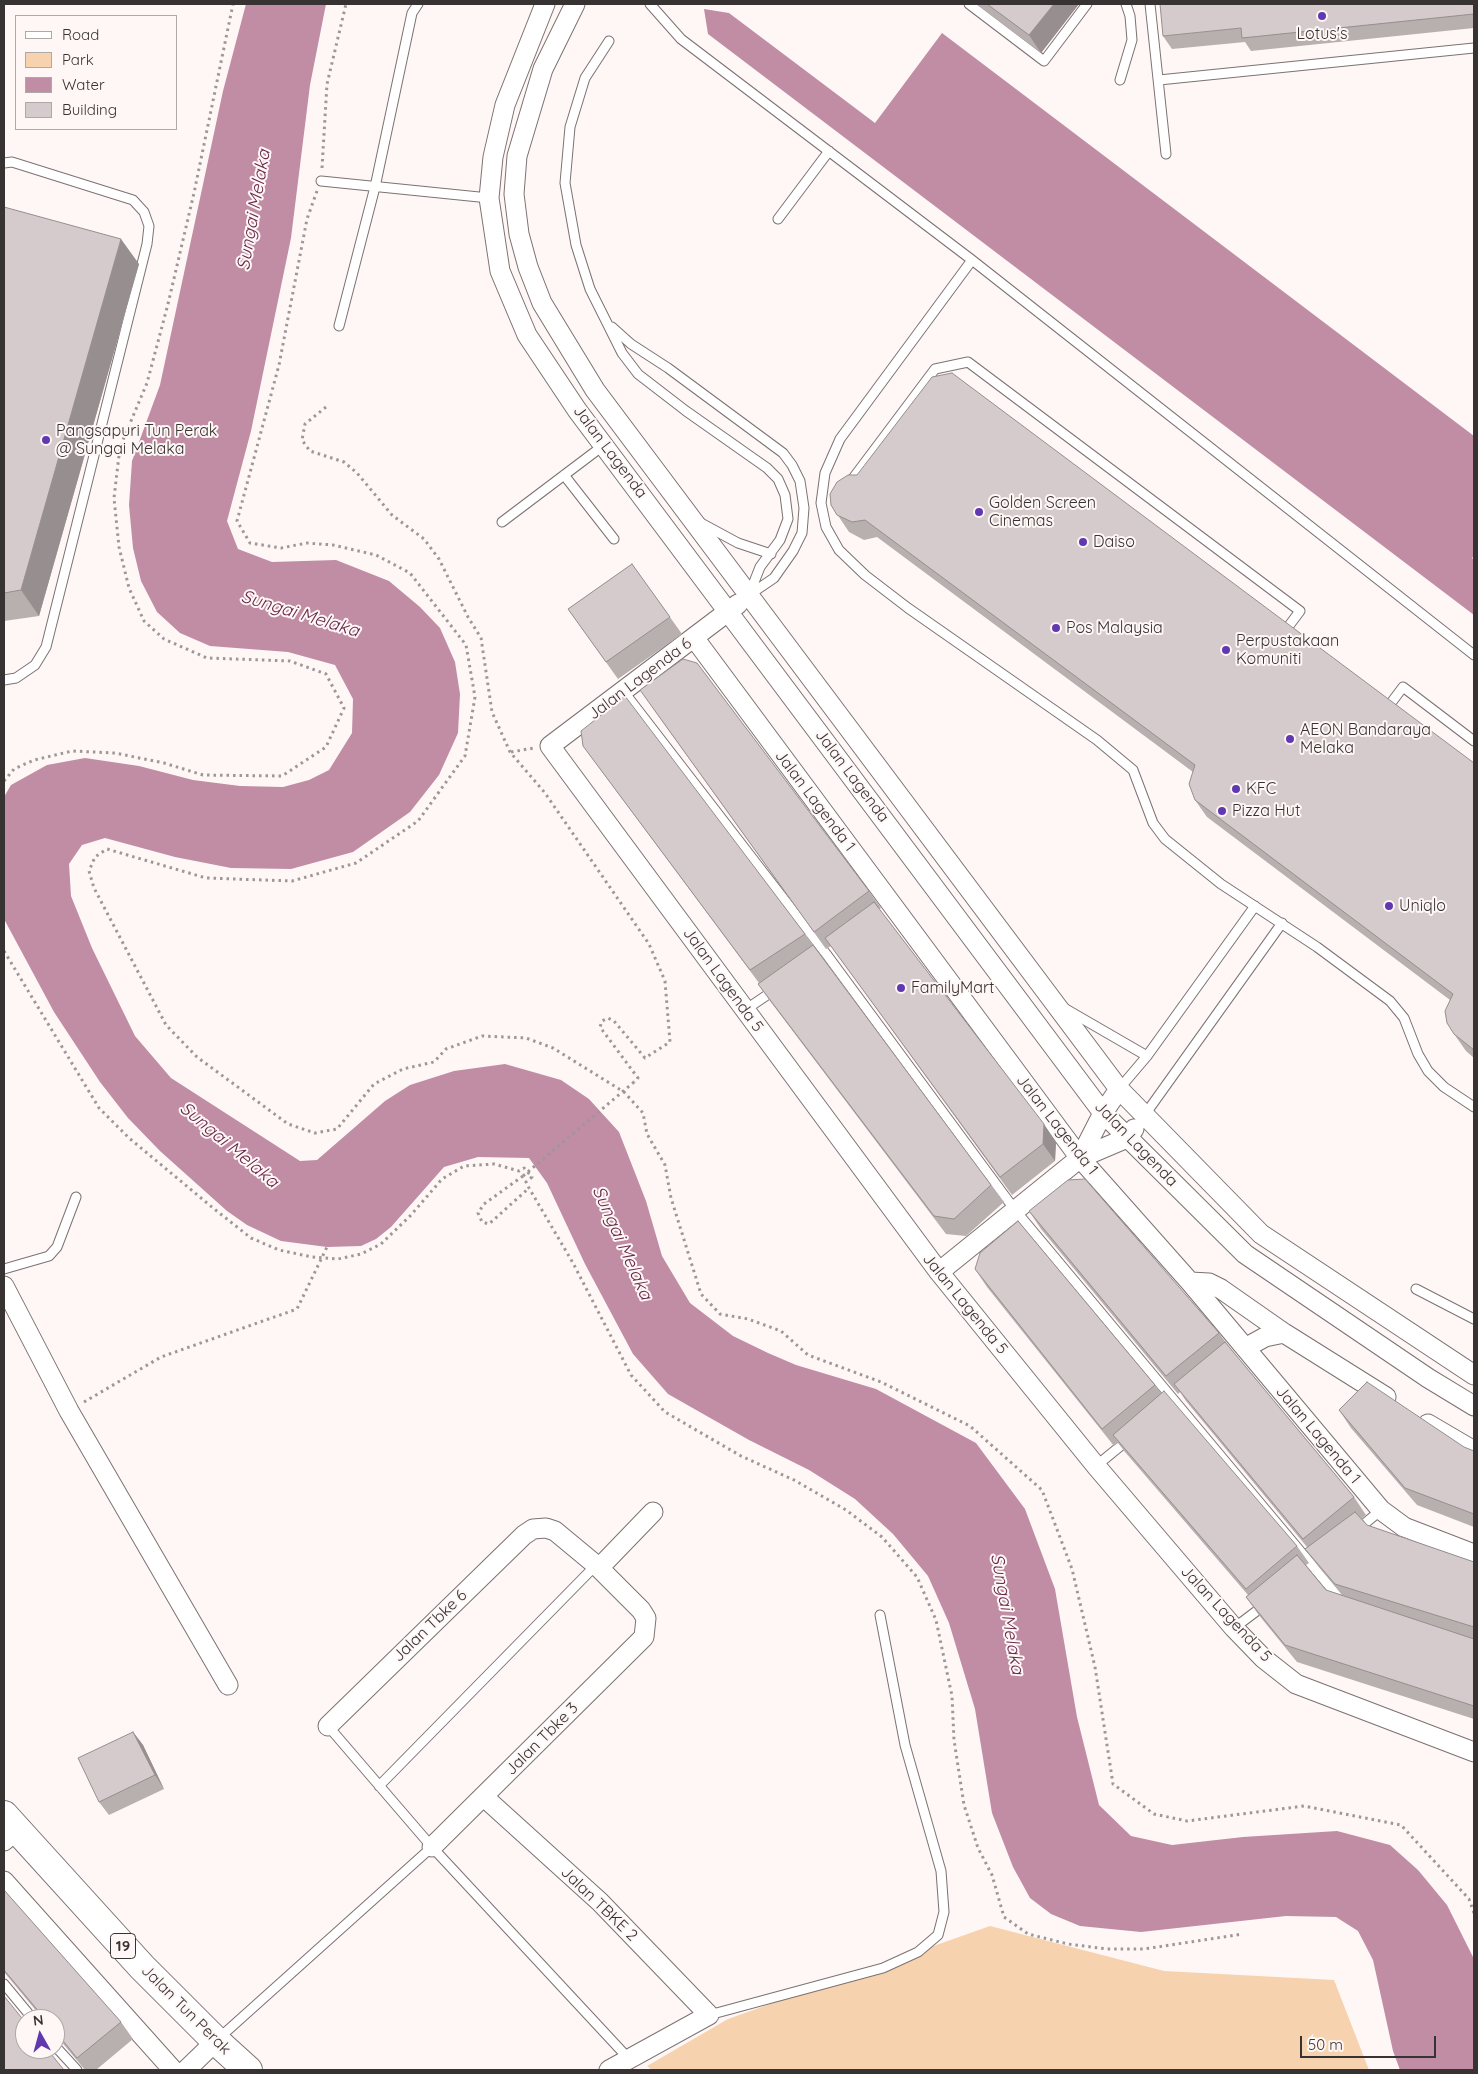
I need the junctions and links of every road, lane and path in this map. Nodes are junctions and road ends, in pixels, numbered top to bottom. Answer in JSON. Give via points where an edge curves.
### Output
{"nodes":[{"id":1,"x":233,"y":4,"type":"edge"},
{"id":2,"x":346,"y":4,"type":"edge"},
{"id":3,"x":418,"y":4,"type":"edge"},
{"id":4,"x":545,"y":4,"type":"edge"},
{"id":5,"x":575,"y":4,"type":"edge"},
{"id":6,"x":650,"y":4,"type":"edge"},
{"id":7,"x":969,"y":4,"type":"edge"},
{"id":8,"x":1087,"y":4,"type":"edge"},
{"id":9,"x":1126,"y":4,"type":"edge"},
{"id":10,"x":1150,"y":4,"type":"edge"},
{"id":11,"x":609,"y":41,"type":"dead end"},
{"id":12,"x":1474,"y":48,"type":"edge"},
{"id":13,"x":1120,"y":80,"type":"dead end"},
{"id":14,"x":1159,"y":80,"type":"junction"},
{"id":15,"x":829,"y":152,"type":"junction"},
{"id":16,"x":1166,"y":154,"type":"dead end"},
{"id":17,"x":4,"y":162,"type":"edge"},
{"id":18,"x":321,"y":181,"type":"junction"},
{"id":19,"x":374,"y":187,"type":"junction"},
{"id":20,"x":489,"y":198,"type":"junction"},
{"id":21,"x":778,"y":219,"type":"dead end"},
{"id":22,"x":972,"y":260,"type":"junction"},
{"id":23,"x":606,"y":322,"type":"junction"},
{"id":24,"x":339,"y":326,"type":"dead end"},
{"id":25,"x":326,"y":407,"type":"dead end"},
{"id":26,"x":604,"y":445,"type":"junction"},
{"id":27,"x":564,"y":475,"type":"junction"},
{"id":28,"x":846,"y":487,"type":"edge"},
{"id":29,"x":690,"y":517,"type":"junction"},
{"id":30,"x":502,"y":522,"type":"dead end"},
{"id":31,"x":614,"y":539,"type":"dead end"},
{"id":32,"x":771,"y":554,"type":"junction"},
{"id":33,"x":748,"y":595,"type":"junction"},
{"id":34,"x":729,"y":611,"type":"junction"},
{"id":35,"x":1285,"y":630,"type":"edge"},
{"id":36,"x":694,"y":639,"type":"junction"},
{"id":37,"x":1474,"y":655,"type":"edge"},
{"id":38,"x":4,"y":680,"type":"edge"},
{"id":39,"x":624,"y":692,"type":"junction"},
{"id":40,"x":1388,"y":707,"type":"edge"},
{"id":41,"x":1474,"y":740,"type":"edge"},
{"id":42,"x":550,"y":746,"type":"junction"},
{"id":43,"x":510,"y":752,"type":"junction"},
{"id":44,"x":4,"y":781,"type":"edge"},
{"id":45,"x":1255,"y":906,"type":"junction"},
{"id":46,"x":1282,"y":923,"type":"junction"},
{"id":47,"x":4,"y":951,"type":"edge"},
{"id":48,"x":831,"y":952,"type":"junction"},
{"id":49,"x":819,"y":960,"type":"edge"},
{"id":50,"x":786,"y":982,"type":"edge"},
{"id":51,"x":1051,"y":1000,"type":"junction"},
{"id":52,"x":745,"y":1010,"type":"junction"},
{"id":53,"x":1147,"y":1056,"type":"junction"},
{"id":54,"x":1119,"y":1089,"type":"junction"},
{"id":55,"x":1474,"y":1107,"type":"edge"},
{"id":56,"x":1103,"y":1113,"type":"junction"},
{"id":57,"x":1144,"y":1116,"type":"junction"},
{"id":58,"x":1127,"y":1138,"type":"junction"},
{"id":59,"x":1080,"y":1158,"type":"junction"},
{"id":60,"x":529,"y":1188,"type":"junction"},
{"id":61,"x":76,"y":1197,"type":"dead end"},
{"id":62,"x":1015,"y":1210,"type":"junction"},
{"id":63,"x":327,"y":1247,"type":"dead end"},
{"id":64,"x":322,"y":1258,"type":"junction"},
{"id":65,"x":4,"y":1269,"type":"edge"},
{"id":66,"x":939,"y":1272,"type":"junction"},
{"id":67,"x":1190,"y":1282,"type":"junction"},
{"id":68,"x":4,"y":1286,"type":"edge"},
{"id":69,"x":1416,"y":1289,"type":"dead end"},
{"id":70,"x":1474,"y":1319,"type":"edge"},
{"id":71,"x":1284,"y":1333,"type":"junction"},
{"id":72,"x":1241,"y":1351,"type":"junction"},
{"id":73,"x":1470,"y":1371,"type":"edge"},
{"id":74,"x":1183,"y":1396,"type":"edge"},
{"id":75,"x":1172,"y":1405,"type":"junction"},
{"id":76,"x":1399,"y":1406,"type":"edge"},
{"id":77,"x":1474,"y":1406,"type":"edge"},
{"id":78,"x":69,"y":1411,"type":"junction"},
{"id":79,"x":1416,"y":1416,"type":"edge"},
{"id":80,"x":1139,"y":1431,"type":"edge"},
{"id":81,"x":1474,"y":1452,"type":"edge"},
{"id":82,"x":1096,"y":1466,"type":"junction"},
{"id":83,"x":1381,"y":1510,"type":"junction"},
{"id":84,"x":653,"y":1512,"type":"dead end"},
{"id":85,"x":1351,"y":1535,"type":"edge"},
{"id":86,"x":1474,"y":1554,"type":"edge"},
{"id":87,"x":597,"y":1566,"type":"junction"},
{"id":88,"x":1270,"y":1600,"type":"edge"},
{"id":89,"x":1353,"y":1608,"type":"edge"},
{"id":90,"x":880,"y":1615,"type":"dead end"},
{"id":91,"x":1234,"y":1628,"type":"junction"},
{"id":92,"x":228,"y":1685,"type":"dead end"},
{"id":93,"x":328,"y":1726,"type":"joint"},
{"id":94,"x":1474,"y":1752,"type":"edge"},
{"id":95,"x":379,"y":1786,"type":"junction"},
{"id":96,"x":484,"y":1797,"type":"junction"},
{"id":97,"x":8,"y":1828,"type":"edge"},
{"id":98,"x":432,"y":1847,"type":"junction"},
{"id":99,"x":4,"y":1881,"type":"edge"},
{"id":100,"x":1474,"y":1913,"type":"edge"},
{"id":101,"x":1243,"y":1934,"type":"dead end"},
{"id":102,"x":4,"y":1984,"type":"edge"},
{"id":103,"x":25,"y":2009,"type":"edge"},
{"id":104,"x":709,"y":2015,"type":"junction"},
{"id":105,"x":216,"y":2041,"type":"junction"},
{"id":106,"x":65,"y":2057,"type":"edge"},
{"id":107,"x":620,"y":2066,"type":"edge"},
{"id":108,"x":77,"y":2070,"type":"edge"},
{"id":109,"x":173,"y":2070,"type":"edge"},
{"id":110,"x":186,"y":2070,"type":"edge"},
{"id":111,"x":248,"y":2070,"type":"edge"}],
"edges":[{"from":1,"to":44,"type":"path","via":[[194,193],[148,383],[120,447],[114,498],[119,547],[129,588],[144,621],[164,639],[207,658],[290,661],[326,674],[344,708],[326,747],[282,776],[203,775],[116,753],[72,751],[34,760],[14,769]]},
{"from":2,"to":18,"type":"path","via":[[327,84]]},
{"from":3,"to":19,"type":"lane","via":[[412,13]]},
{"from":4,"to":20,"type":"street","name":"Jalan Lagenda","via":[[505,105],[493,157]]},
{"from":5,"to":29,"type":"street","name":"Jalan Lagenda","via":[[543,69],[517,156],[514,194],[519,234],[542,303],[596,390]]},
{"from":6,"to":15,"type":"lane","via":[[681,39]]},
{"from":7,"to":8,"type":"lane","via":[[1044,61]]},
{"from":9,"to":13,"type":"lane","via":[[1132,40]]},
{"from":10,"to":14,"type":"lane"},
{"from":11,"to":23,"type":"lane","via":[[585,78],[570,127],[566,183],[576,246],[590,289]]},
{"from":12,"to":14,"type":"lane"},
{"from":14,"to":16,"type":"lane"},
{"from":15,"to":21,"type":"lane"},
{"from":15,"to":22,"type":"lane"},
{"from":17,"to":38,"type":"lane","via":[[133,200],[144,212],[149,226],[46,647],[35,665],[16,678]]},
{"from":18,"to":19,"type":"lane"},
{"from":18,"to":100,"type":"path","via":[[306,219],[279,365],[238,520],[250,543],[281,548],[307,543],[333,545],[376,555],[410,573],[466,644],[475,697],[465,756],[418,821],[356,864],[292,881],[206,878],[107,849],[95,857],[89,871],[94,888],[166,1025],[197,1057],[288,1124],[314,1133],[337,1129],[374,1084],[403,1069],[434,1062],[446,1049],[482,1036],[526,1038],[553,1048],[624,1092],[643,1114],[647,1134],[665,1165],[671,1198],[701,1294],[720,1314],[748,1319],[781,1332],[808,1355],[881,1382],[970,1426],[1042,1490],[1072,1568],[1095,1667],[1113,1784],[1154,1814],[1187,1821],[1304,1806],[1402,1825],[1469,1899]]},
{"from":19,"to":20,"type":"lane"},
{"from":19,"to":24,"type":"lane"},
{"from":20,"to":26,"type":"street","name":"Jalan Lagenda","via":[[500,271],[527,335]]},
{"from":22,"to":37,"type":"lane"},
{"from":22,"to":45,"type":"lane","via":[[840,439],[825,473],[826,527],[839,550],[865,575],[1097,740],[1133,770],[1153,823],[1165,839],[1221,884]]},
{"from":23,"to":32,"type":"lane","via":[[622,353],[638,374],[778,479],[785,495],[788,519]]},
{"from":23,"to":33,"type":"lane","via":[[783,453],[792,465],[800,481],[804,508],[802,533],[774,578]]},
{"from":25,"to":43,"type":"path","via":[[305,424],[302,440],[310,451],[344,462],[357,473],[392,515],[424,539],[440,559],[481,638],[492,712]]},
{"from":26,"to":27,"type":"lane"},
{"from":26,"to":34,"type":"street","name":"Jalan Lagenda"},
{"from":27,"to":30,"type":"lane"},
{"from":27,"to":31,"type":"lane"},
{"from":28,"to":35,"type":"lane","via":[[935,369],[968,362],[1300,611]]},
{"from":29,"to":32,"type":"lane","via":[[738,543]]},
{"from":29,"to":33,"type":"street","name":"Jalan Lagenda"},
{"from":32,"to":33,"type":"lane","via":[[760,567]]},
{"from":33,"to":34,"type":"street","name":"Jalan Lagenda 6"},
{"from":33,"to":51,"type":"street","name":"Jalan Lagenda"},
{"from":34,"to":36,"type":"street","name":"Jalan Lagenda 6"},
{"from":34,"to":56,"type":"street","name":"Jalan Lagenda"},
{"from":36,"to":39,"type":"street","name":"Jalan Lagenda 6"},
{"from":36,"to":59,"type":"street","name":"Jalan Lagenda 1","via":[[891,911]]},
{"from":39,"to":42,"type":"street","name":"Jalan Lagenda 6"},
{"from":39,"to":48,"type":"lane"},
{"from":40,"to":41,"type":"lane","via":[[1403,687]]},
{"from":42,"to":43,"type":"path"},
{"from":42,"to":52,"type":"street","name":"Jalan Lagenda 5"},
{"from":43,"to":60,"type":"path","bridge":true,"via":[[545,793],[649,944],[665,981],[670,1042],[645,1058],[614,1021],[608,1018],[602,1021],[600,1027],[638,1078],[523,1176],[484,1204],[478,1213],[482,1222],[489,1224]]},
{"from":45,"to":46,"type":"lane"},
{"from":45,"to":53,"type":"lane"},
{"from":46,"to":55,"type":"lane","via":[[1390,1001],[1404,1018],[1428,1071],[1444,1087]]},
{"from":46,"to":57,"type":"lane"},
{"from":47,"to":64,"type":"path","via":[[99,1108],[128,1138],[251,1238],[279,1250]]},
{"from":48,"to":49,"type":"lane"},
{"from":48,"to":62,"type":"lane"},
{"from":50,"to":52,"type":"lane"},
{"from":51,"to":53,"type":"lane"},
{"from":51,"to":54,"type":"street","name":"Jalan Lagenda"},
{"from":52,"to":66,"type":"street","name":"Jalan Lagenda 5"},
{"from":53,"to":54,"type":"lane"},
{"from":54,"to":56,"type":"street"},
{"from":54,"to":57,"type":"street","name":"Jalan Lagenda"},
{"from":56,"to":58,"type":"street","name":"Jalan Lagenda"},
{"from":56,"to":59,"type":"street"},
{"from":57,"to":58,"type":"street"},
{"from":57,"to":73,"type":"street","name":"Jalan Lagenda","via":[[1262,1234]]},
{"from":58,"to":59,"type":"street"},
{"from":58,"to":77,"type":"street","name":"Jalan Lagenda","via":[[1245,1254]]},
{"from":59,"to":62,"type":"street"},
{"from":59,"to":67,"type":"street","name":"Jalan Lagenda 1"},
{"from":60,"to":64,"type":"path","via":[[526,1182],[532,1177],[524,1168],[519,1171],[494,1164],[464,1166],[442,1179],[381,1244],[360,1254]]},
{"from":60,"to":101,"type":"path","via":[[573,1263],[631,1376],[665,1412],[741,1456],[794,1480],[846,1510],[882,1536],[917,1577],[936,1620],[952,1696],[954,1740],[964,1805],[978,1848],[992,1875],[1004,1917],[1028,1934],[1108,1949],[1144,1949]]},
{"from":61,"to":65,"type":"lane","via":[[56,1246],[48,1256]]},
{"from":62,"to":66,"type":"street"},
{"from":62,"to":75,"type":"lane"},
{"from":63,"to":64,"type":"path"},
{"from":64,"to":78,"type":"path","via":[[297,1309],[161,1357]]},
{"from":66,"to":82,"type":"street","name":"Jalan Lagenda 5"},
{"from":67,"to":71,"type":"street","via":[[1215,1286]]},
{"from":67,"to":72,"type":"street","name":"Jalan Lagenda 1"},
{"from":68,"to":78,"type":"street"},
{"from":69,"to":70,"type":"lane"},
{"from":71,"to":72,"type":"street","via":[[1265,1338]]},
{"from":71,"to":76,"type":"street"},
{"from":72,"to":83,"type":"street","name":"Jalan Lagenda 1"},
{"from":74,"to":75,"type":"lane"},
{"from":75,"to":89,"type":"lane","via":[[1314,1565],[1344,1604]]},
{"from":78,"to":92,"type":"street"},
{"from":79,"to":81,"type":"street"},
{"from":80,"to":82,"type":"lane"},
{"from":82,"to":91,"type":"street","name":"Jalan Lagenda 5"},
{"from":83,"to":85,"type":"lane"},
{"from":83,"to":86,"type":"street","name":"Jalan Lagenda 1","via":[[1404,1527]]},
{"from":84,"to":87,"type":"street"},
{"from":87,"to":93,"type":"street","name":"Jalan Tbke 6","via":[[555,1531],[534,1529],[524,1535]]},
{"from":87,"to":95,"type":"lane"},
{"from":87,"to":96,"type":"street","name":"Jalan Tbke 3","via":[[641,1610],[646,1618],[644,1637]]},
{"from":88,"to":91,"type":"lane"},
{"from":90,"to":104,"type":"lane","via":[[905,1745],[941,1871],[944,1912],[938,1934],[918,1952],[883,1968]]},
{"from":91,"to":94,"type":"street","name":"Jalan Lagenda 5","via":[[1263,1658],[1296,1684]]},
{"from":93,"to":95,"type":"lane"},
{"from":95,"to":98,"type":"lane"},
{"from":96,"to":98,"type":"street","name":"Jalan Tbke 3"},
{"from":96,"to":104,"type":"street","name":"Jalan TBKE 2","via":[[600,1902]]},
{"from":97,"to":105,"type":"main road","name":"Jalan Tun Perak","number":"19"},
{"from":98,"to":105,"type":"lane"},
{"from":98,"to":107,"type":"lane"},
{"from":99,"to":109,"type":"street"},
{"from":102,"to":103,"type":"lane"},
{"from":104,"to":107,"type":"street"},
{"from":105,"to":110,"type":"street"},
{"from":105,"to":111,"type":"main road","name":"Jalan Tun Perak","number":"19"},
{"from":106,"to":108,"type":"lane"}]}
